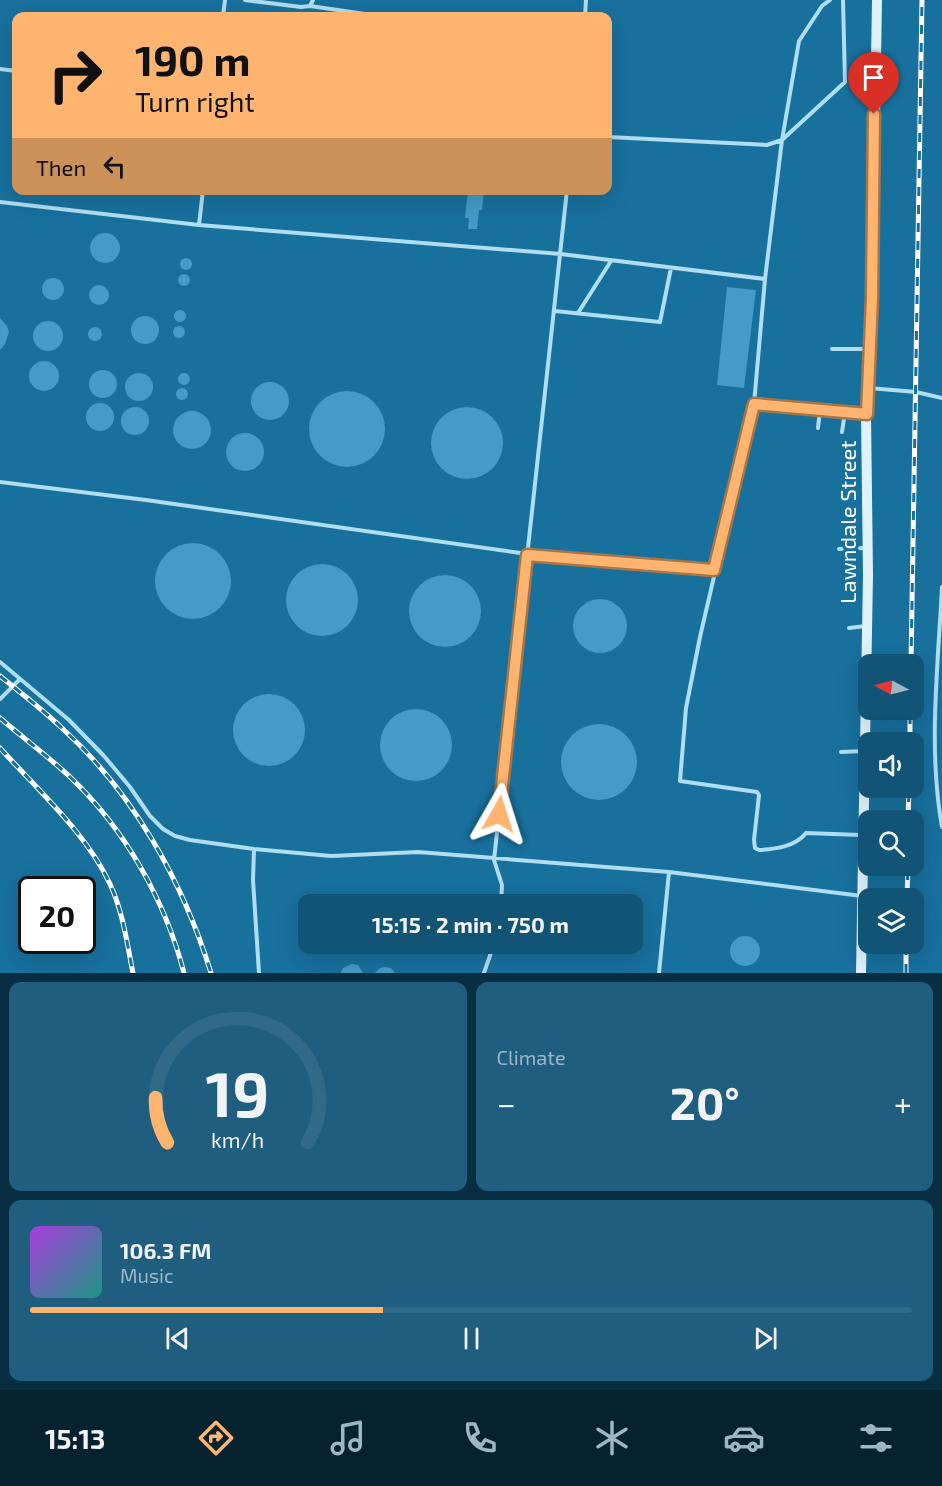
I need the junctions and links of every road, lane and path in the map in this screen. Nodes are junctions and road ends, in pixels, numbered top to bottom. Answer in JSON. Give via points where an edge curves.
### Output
{"nodes":[{"id":1,"x":245,"y":0,"type":"edge"},
{"id":2,"x":313,"y":0,"type":"edge"},
{"id":3,"x":830,"y":0,"type":"edge"},
{"id":4,"x":843,"y":0,"type":"edge"},
{"id":5,"x":876,"y":0,"type":"edge"},
{"id":6,"x":310,"y":6,"type":"junction"},
{"id":7,"x":351,"y":12,"type":"edge"},
{"id":8,"x":612,"y":137,"type":"edge"},
{"id":9,"x":782,"y":140,"type":"junction"},
{"id":10,"x":202,"y":195,"type":"edge"},
{"id":11,"x":567,"y":195,"type":"edge"},
{"id":12,"x":0,"y":202,"type":"edge"},
{"id":13,"x":199,"y":225,"type":"junction"},
{"id":14,"x":561,"y":254,"type":"junction"},
{"id":15,"x":611,"y":260,"type":"junction"},
{"id":16,"x":670,"y":268,"type":"junction"},
{"id":17,"x":765,"y":279,"type":"junction"},
{"id":18,"x":555,"y":311,"type":"junction"},
{"id":19,"x":578,"y":314,"type":"junction"},
{"id":20,"x":832,"y":349,"type":"dead end"},
{"id":21,"x":869,"y":349,"type":"junction"},
{"id":22,"x":868,"y":388,"type":"junction"},
{"id":23,"x":942,"y":398,"type":"edge"},
{"id":24,"x":754,"y":404,"type":"junction"},
{"id":25,"x":820,"y":410,"type":"junction"},
{"id":26,"x":845,"y":412,"type":"junction"},
{"id":27,"x":867,"y":414,"type":"junction"},
{"id":28,"x":818,"y":428,"type":"dead end"},
{"id":29,"x":842,"y":432,"type":"dead end"},
{"id":30,"x":0,"y":482,"type":"edge"},
{"id":31,"x":868,"y":548,"type":"junction"},
{"id":32,"x":839,"y":549,"type":"dead end"},
{"id":33,"x":527,"y":555,"type":"junction"},
{"id":34,"x":714,"y":570,"type":"junction"},
{"id":35,"x":942,"y":587,"type":"edge"},
{"id":36,"x":867,"y":626,"type":"junction"},
{"id":37,"x":849,"y":628,"type":"dead end"},
{"id":38,"x":0,"y":662,"type":"edge"},
{"id":39,"x":20,"y":679,"type":"junction"},
{"id":40,"x":0,"y":699,"type":"edge"},
{"id":41,"x":865,"y":732,"type":"edge"},
{"id":42,"x":858,"y":751,"type":"edge"},
{"id":43,"x":841,"y":752,"type":"dead end"},
{"id":44,"x":942,"y":827,"type":"edge"},
{"id":45,"x":858,"y":835,"type":"edge"},
{"id":46,"x":254,"y":849,"type":"junction"},
{"id":47,"x":494,"y":860,"type":"junction"},
{"id":48,"x":669,"y":872,"type":"junction"},
{"id":49,"x":502,"y":894,"type":"edge"},
{"id":50,"x":858,"y":895,"type":"edge"},
{"id":51,"x":491,"y":954,"type":"edge"},
{"id":52,"x":861,"y":954,"type":"edge"},
{"id":53,"x":259,"y":973,"type":"edge"},
{"id":54,"x":484,"y":973,"type":"edge"},
{"id":55,"x":659,"y":973,"type":"edge"},
{"id":56,"x":861,"y":973,"type":"edge"}],
"edges":[{"from":1,"to":6,"type":"lane"},
{"from":2,"to":6,"type":"lane"},
{"from":3,"to":9,"type":"lane","via":[[799,41]]},
{"from":4,"to":9,"type":"lane","via":[[845,82]]},
{"from":5,"to":21,"type":"main road","name":"Lawndale Street"},
{"from":6,"to":7,"type":"lane"},
{"from":8,"to":9,"type":"lane","via":[[766,145]]},
{"from":9,"to":17,"type":"lane"},
{"from":10,"to":13,"type":"lane"},
{"from":11,"to":14,"type":"lane"},
{"from":12,"to":13,"type":"lane"},
{"from":13,"to":14,"type":"lane"},
{"from":14,"to":15,"type":"lane"},
{"from":14,"to":18,"type":"lane"},
{"from":15,"to":16,"type":"lane"},
{"from":15,"to":19,"type":"lane"},
{"from":16,"to":17,"type":"lane"},
{"from":16,"to":19,"type":"lane","via":[[660,322]]},
{"from":17,"to":24,"type":"lane"},
{"from":18,"to":19,"type":"lane"},
{"from":18,"to":33,"type":"lane"},
{"from":20,"to":21,"type":"lane"},
{"from":21,"to":22,"type":"main road","name":"Lawndale Street"},
{"from":22,"to":23,"type":"lane"},
{"from":22,"to":27,"type":"main road","name":"Lawndale Street"},
{"from":24,"to":25,"type":"lane"},
{"from":24,"to":34,"type":"lane"},
{"from":25,"to":26,"type":"lane"},
{"from":25,"to":28,"type":"lane"},
{"from":26,"to":27,"type":"lane"},
{"from":26,"to":29,"type":"lane"},
{"from":27,"to":31,"type":"main road","name":"Lawndale Street"},
{"from":30,"to":33,"type":"lane"},
{"from":31,"to":32,"type":"lane"},
{"from":31,"to":36,"type":"main road","name":"Lawndale Street"},
{"from":33,"to":34,"type":"lane"},
{"from":33,"to":47,"type":"lane"},
{"from":34,"to":45,"type":"lane","via":[[686,708],[680,781],[757,792],[754,840],[759,850],[776,849],[800,840],[806,833]]},
{"from":35,"to":44,"type":"lane","via":[[935,742]]},
{"from":36,"to":37,"type":"lane"},
{"from":36,"to":41,"type":"main road","name":"Lawndale Street"},
{"from":38,"to":39,"type":"lane"},
{"from":39,"to":40,"type":"lane"},
{"from":39,"to":46,"type":"lane","via":[[97,749],[163,829],[190,840]]},
{"from":42,"to":43,"type":"lane"},
{"from":46,"to":47,"type":"lane","via":[[331,856],[418,852]]},
{"from":46,"to":53,"type":"lane"},
{"from":47,"to":48,"type":"lane"},
{"from":47,"to":49,"type":"lane"},
{"from":48,"to":50,"type":"lane"},
{"from":48,"to":55,"type":"lane"},
{"from":51,"to":54,"type":"lane"},
{"from":52,"to":56,"type":"main road","name":"Lawndale Street"}]}
